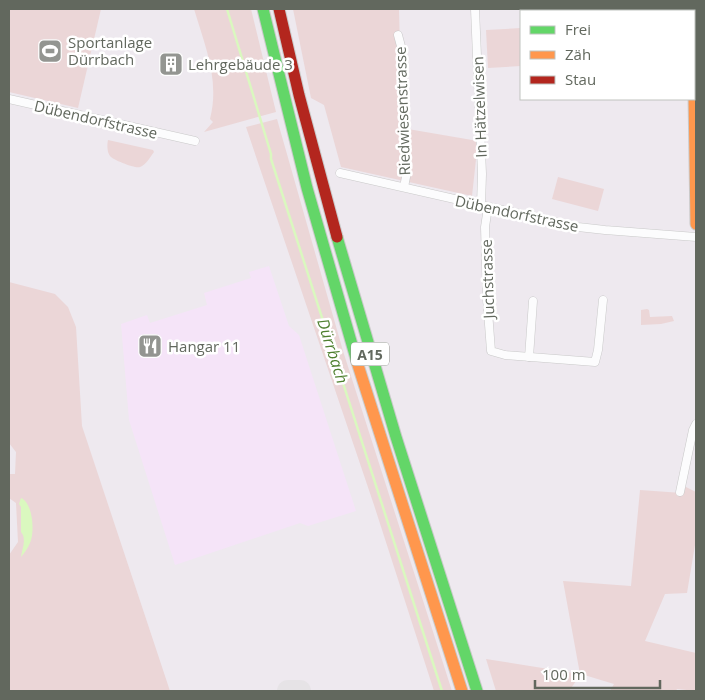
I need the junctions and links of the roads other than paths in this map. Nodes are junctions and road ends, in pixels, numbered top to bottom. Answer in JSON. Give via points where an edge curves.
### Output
{"nodes":[{"id":1,"x":263,"y":9,"type":"edge"},
{"id":2,"x":279,"y":9,"type":"edge"},
{"id":3,"x":475,"y":9,"type":"edge"},
{"id":4,"x":398,"y":35,"type":"dead end"},
{"id":5,"x":9,"y":99,"type":"edge"},
{"id":6,"x":694,"y":100,"type":"edge"},
{"id":7,"x":195,"y":141,"type":"dead end"},
{"id":8,"x":340,"y":173,"type":"dead end"},
{"id":9,"x":404,"y":187,"type":"junction"},
{"id":10,"x":485,"y":206,"type":"junction"},
{"id":11,"x":696,"y":224,"type":"edge"},
{"id":12,"x":696,"y":237,"type":"edge"},
{"id":13,"x":603,"y":300,"type":"dead end"},
{"id":14,"x":533,"y":301,"type":"dead end"},
{"id":15,"x":529,"y":357,"type":"junction"},
{"id":16,"x":696,"y":424,"type":"edge"},
{"id":17,"x":680,"y":492,"type":"dead end"},
{"id":18,"x":462,"y":691,"type":"edge"},
{"id":19,"x":477,"y":691,"type":"edge"}],
"edges":[{"from":1,"to":18,"type":"main road","number":"A15","via":[[344,319]]},
{"from":2,"to":19,"type":"main road","number":"A15","via":[[359,318]]},
{"from":3,"to":10,"type":"street","name":"In Hätzelwisen"},
{"from":4,"to":9,"type":"street","name":"Riedwiesenstrasse","via":[[402,50]]},
{"from":5,"to":7,"type":"street","name":"Dübendorfstrasse"},
{"from":6,"to":11,"type":"main road"},
{"from":8,"to":9,"type":"street","name":"Dübendorfstrasse"},
{"from":9,"to":10,"type":"street","name":"Dübendorfstrasse"},
{"from":10,"to":12,"type":"street","name":"Dübendorfstrasse","via":[[578,227]]},
{"from":10,"to":15,"type":"street","name":"Juchstrasse","via":[[491,351]]},
{"from":13,"to":15,"type":"street","via":[[599,346],[594,362]]},
{"from":14,"to":15,"type":"street"},
{"from":16,"to":17,"type":"street"}]}
